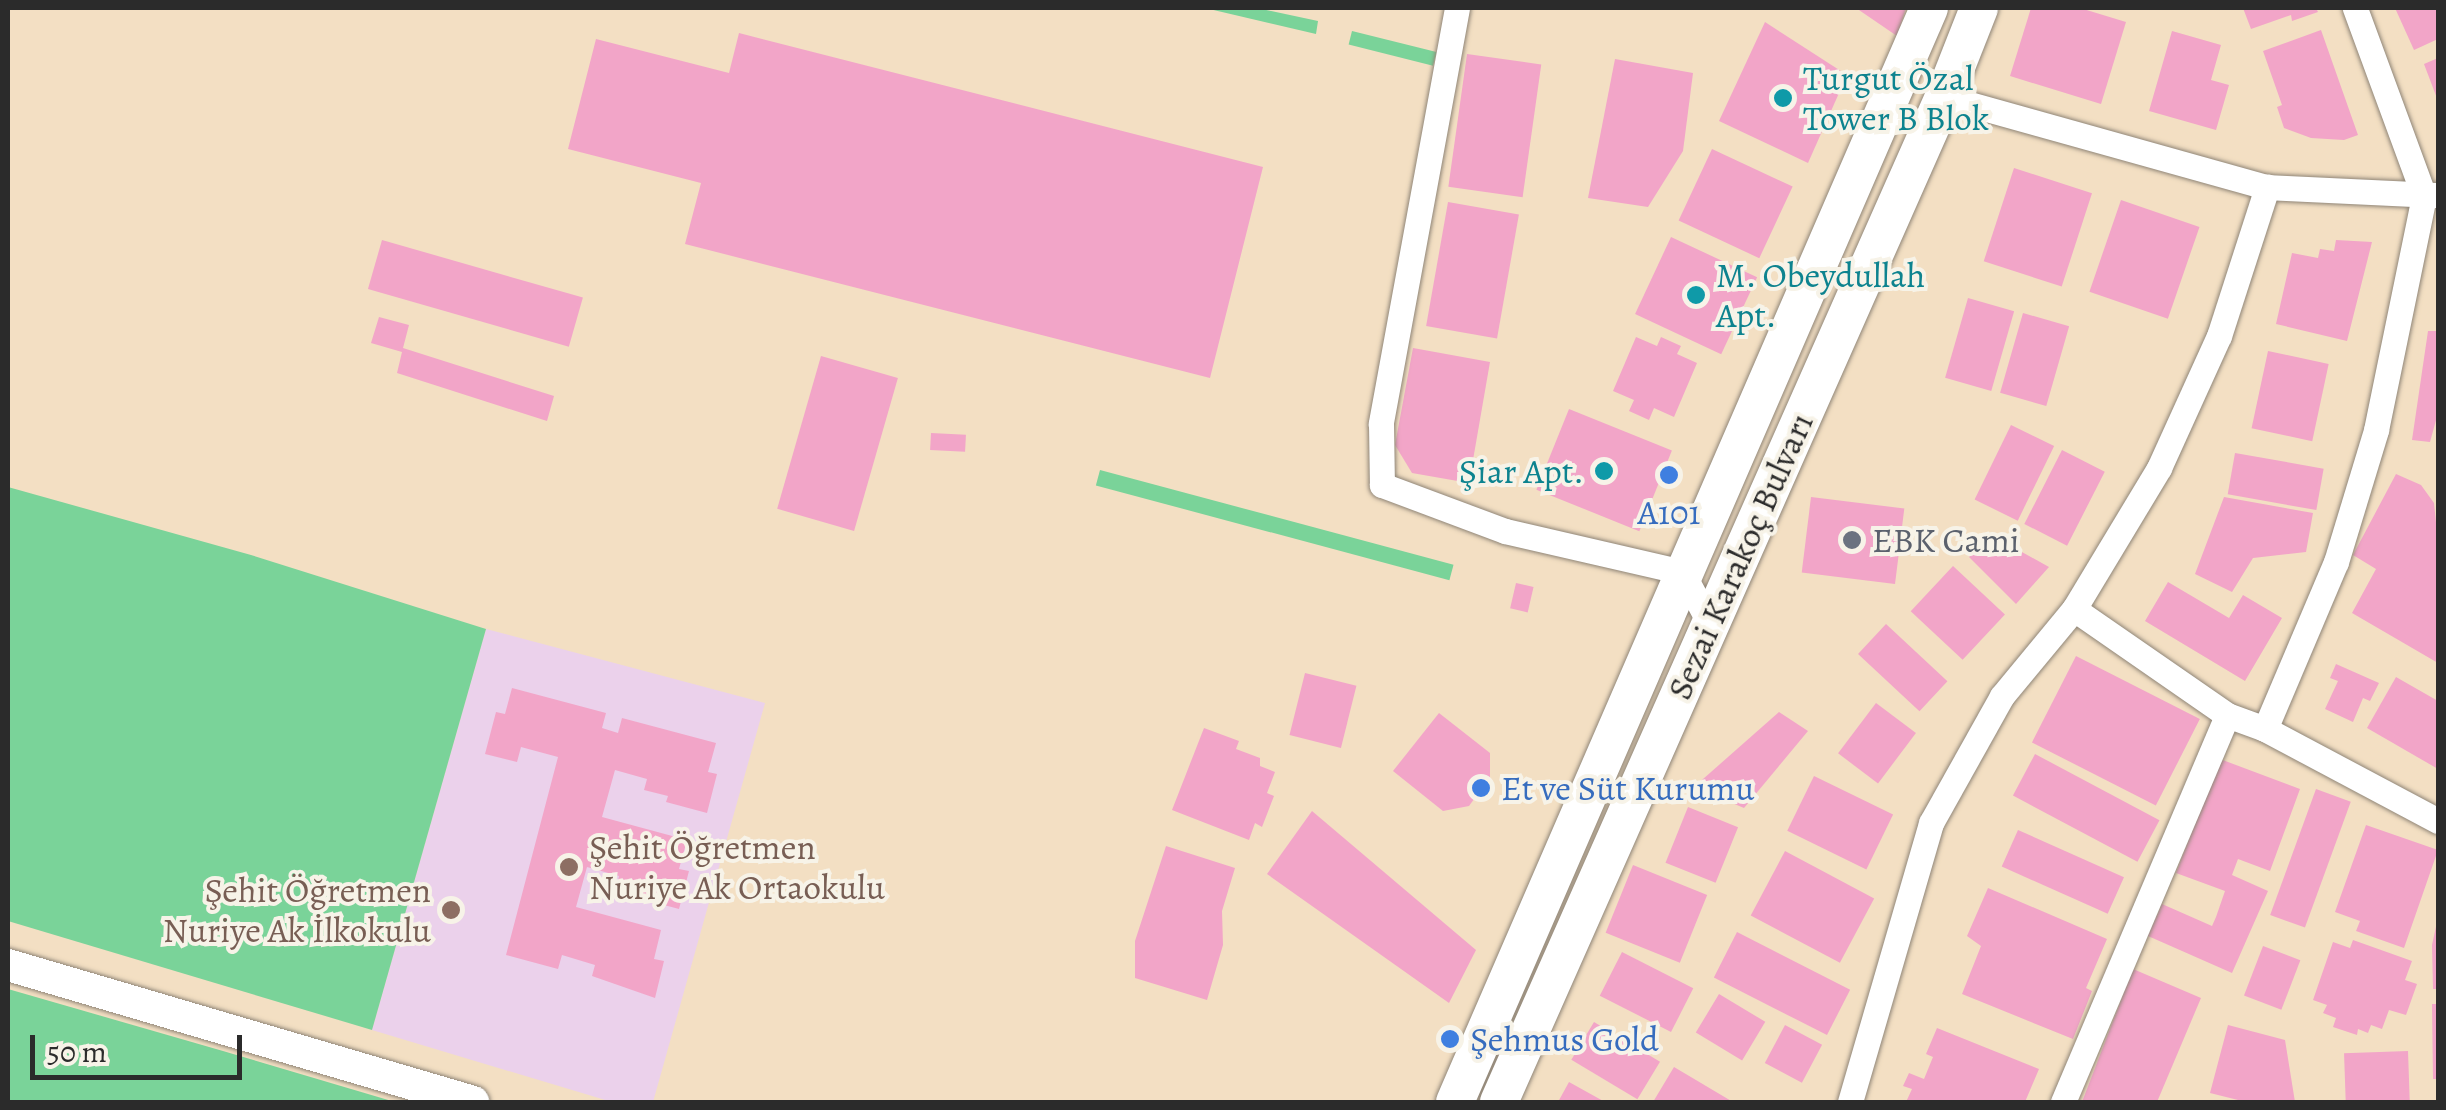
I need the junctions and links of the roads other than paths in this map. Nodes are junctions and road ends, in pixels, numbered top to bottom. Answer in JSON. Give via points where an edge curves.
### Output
{"nodes":[{"id":1,"x":1457,"y":8,"type":"edge"},
{"id":2,"x":1929,"y":8,"type":"edge"},
{"id":3,"x":1978,"y":8,"type":"edge"},
{"id":4,"x":2355,"y":8,"type":"edge"},
{"id":5,"x":1944,"y":98,"type":"junction"},
{"id":6,"x":2268,"y":186,"type":"junction"},
{"id":7,"x":2431,"y":196,"type":"edge"},
{"id":8,"x":1682,"y":572,"type":"junction"},
{"id":9,"x":2074,"y":609,"type":"junction"},
{"id":10,"x":1710,"y":624,"type":"junction"},
{"id":11,"x":2227,"y":716,"type":"junction"},
{"id":12,"x":2265,"y":729,"type":"junction"},
{"id":13,"x":2438,"y":821,"type":"edge"},
{"id":14,"x":8,"y":965,"type":"edge"},
{"id":15,"x":474,"y":1102,"type":"edge"},
{"id":16,"x":1455,"y":1102,"type":"edge"},
{"id":17,"x":1499,"y":1102,"type":"edge"},
{"id":18,"x":1850,"y":1102,"type":"edge"},
{"id":19,"x":2062,"y":1102,"type":"edge"}],
"edges":[{"from":1,"to":8,"type":"street","via":[[1381,424],[1382,486],[1506,531]]},
{"from":2,"to":8,"type":"main road","name":"Sezai Karakoç Bulvarı"},
{"from":3,"to":5,"type":"main road","name":"Sezai Karakoç Bulvarı"},
{"from":4,"to":7,"type":"street"},
{"from":5,"to":6,"type":"street"},
{"from":5,"to":10,"type":"main road","name":"Sezai Karakoç Bulvarı"},
{"from":6,"to":7,"type":"street"},
{"from":6,"to":9,"type":"street","via":[[2197,386],[2159,468]]},
{"from":7,"to":12,"type":"street","via":[[2376,430],[2336,562]]},
{"from":8,"to":10,"type":"street"},
{"from":8,"to":16,"type":"main road","name":"Sezai Karakoç Bulvarı"},
{"from":9,"to":11,"type":"street"},
{"from":9,"to":18,"type":"street","via":[[2002,696],[1932,823]]},
{"from":10,"to":17,"type":"main road","name":"Sezai Karakoç Bulvarı"},
{"from":11,"to":12,"type":"street"},
{"from":11,"to":19,"type":"street"},
{"from":12,"to":13,"type":"street"},
{"from":14,"to":15,"type":"street"}]}
